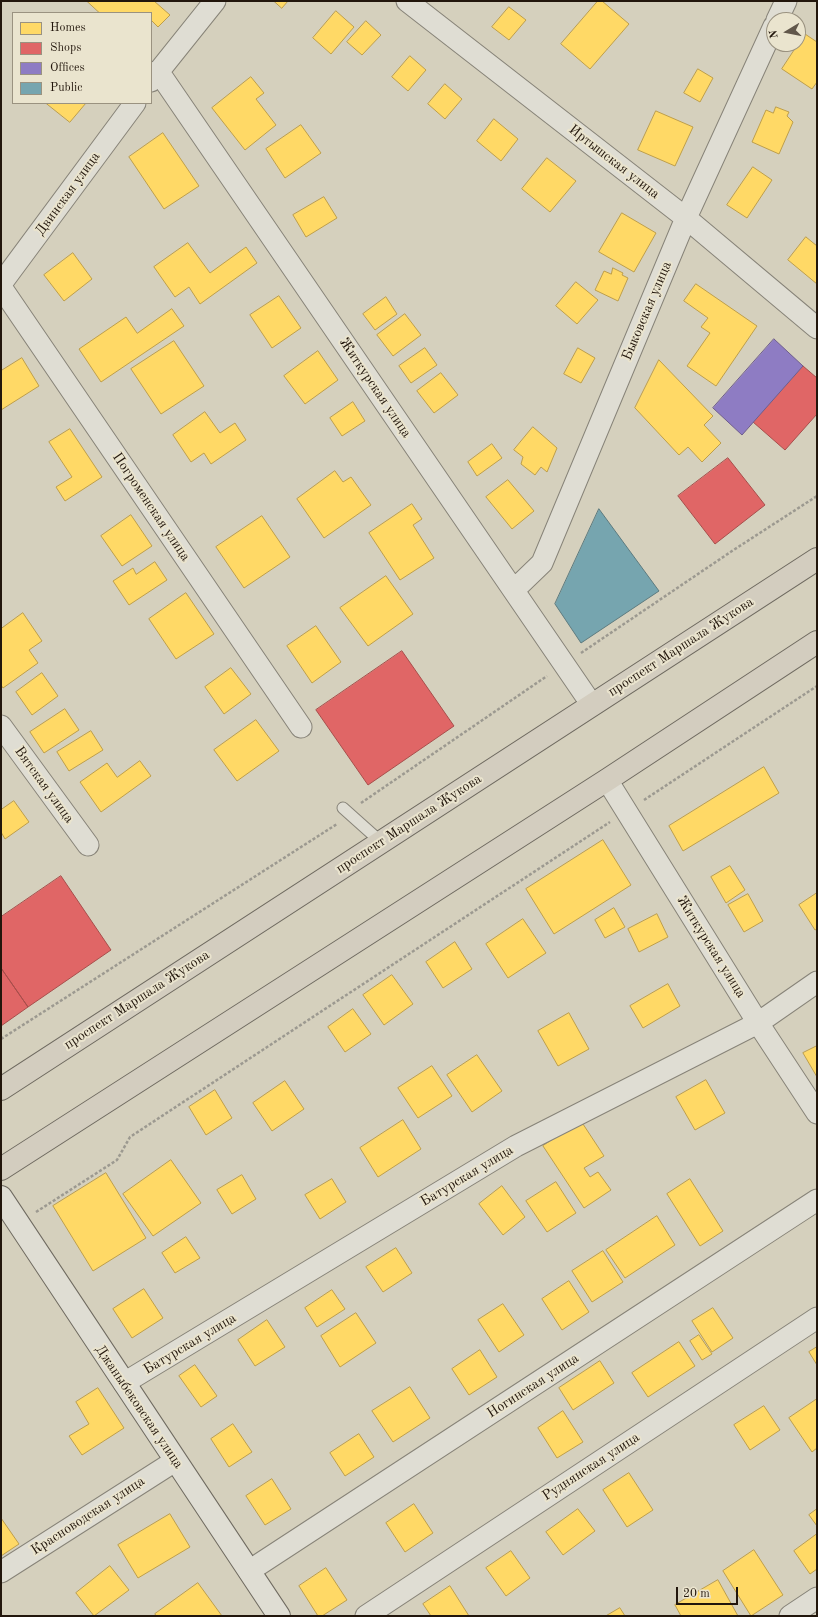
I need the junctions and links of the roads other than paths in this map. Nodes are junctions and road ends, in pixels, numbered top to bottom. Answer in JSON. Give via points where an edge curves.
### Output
{"nodes":[{"id":1,"x":215,"y":1,"type":"edge"},
{"id":2,"x":407,"y":1,"type":"edge"},
{"id":3,"x":786,"y":1,"type":"edge"},
{"id":4,"x":781,"y":12,"type":"edge"},
{"id":5,"x":766,"y":43,"type":"edge"},
{"id":6,"x":155,"y":76,"type":"edge"},
{"id":7,"x":134,"y":104,"type":"edge"},
{"id":8,"x":686,"y":218,"type":"junction"},
{"id":9,"x":1,"y":286,"type":"edge"},
{"id":10,"x":817,"y":328,"type":"edge"},
{"id":11,"x":817,"y":559,"type":"edge"},
{"id":12,"x":514,"y":590,"type":"junction"},
{"id":13,"x":817,"y":642,"type":"edge"},
{"id":14,"x":592,"y":705,"type":"junction"},
{"id":15,"x":1,"y":726,"type":"edge"},
{"id":16,"x":301,"y":727,"type":"dead end"},
{"id":17,"x":607,"y":780,"type":"junction"},
{"id":18,"x":347,"y":812,"type":"road end"},
{"id":19,"x":381,"y":842,"type":"junction"},
{"id":20,"x":88,"y":845,"type":"dead end"},
{"id":21,"x":817,"y":982,"type":"edge"},
{"id":22,"x":758,"y":1023,"type":"junction"},
{"id":23,"x":1,"y":1089,"type":"edge"},
{"id":24,"x":817,"y":1113,"type":"edge"},
{"id":25,"x":1,"y":1169,"type":"edge"},
{"id":26,"x":1,"y":1197,"type":"edge"},
{"id":27,"x":817,"y":1200,"type":"edge"},
{"id":28,"x":817,"y":1318,"type":"edge"},
{"id":29,"x":124,"y":1384,"type":"junction"},
{"id":30,"x":175,"y":1461,"type":"junction"},
{"id":31,"x":249,"y":1571,"type":"junction"},
{"id":32,"x":1,"y":1572,"type":"edge"},
{"id":33,"x":817,"y":1598,"type":"edge"},
{"id":34,"x":279,"y":1616,"type":"edge"},
{"id":35,"x":366,"y":1616,"type":"edge"},
{"id":36,"x":790,"y":1616,"type":"edge"}],
"edges":[{"from":1,"to":6,"type":"street"},
{"from":2,"to":8,"type":"street","name":"Иртышская улица"},
{"from":3,"to":4,"type":"street"},
{"from":5,"to":8,"type":"street","name":"Быковская улица"},
{"from":6,"to":12,"type":"street","name":"Житкурская улица"},
{"from":7,"to":9,"type":"street","name":"Двинская улица"},
{"from":8,"to":10,"type":"street","name":"Иртышская улица"},
{"from":8,"to":12,"type":"street","name":"Быковская улица","via":[[542,563]]},
{"from":9,"to":16,"type":"street","name":"Погроменская улица"},
{"from":11,"to":14,"type":"highway","name":"проспект Маршала Жукова"},
{"from":12,"to":14,"type":"street","name":"Житкурская улица"},
{"from":13,"to":17,"type":"highway"},
{"from":14,"to":19,"type":"highway","name":"проспект Маршала Жукова"},
{"from":15,"to":20,"type":"street","name":"Вятская улица"},
{"from":17,"to":22,"type":"street","name":"Житкурская улица"},
{"from":17,"to":25,"type":"highway"},
{"from":18,"to":19,"type":"lane"},
{"from":19,"to":23,"type":"highway","name":"проспект Маршала Жукова"},
{"from":21,"to":22,"type":"street","name":"Батурская улица"},
{"from":22,"to":24,"type":"street","name":"Житкурская улица"},
{"from":22,"to":29,"type":"street","name":"Батурская улица","via":[[516,1146]]},
{"from":26,"to":29,"type":"main road","name":"Джаныбековская улица"},
{"from":27,"to":31,"type":"street","name":"Ногинская улица"},
{"from":28,"to":35,"type":"street","name":"Руднянская улица"},
{"from":29,"to":30,"type":"main road","name":"Джаныбековская улица"},
{"from":30,"to":31,"type":"main road","name":"Джаныбековская улица"},
{"from":30,"to":32,"type":"street","name":"Красноводская улица"},
{"from":31,"to":34,"type":"main road","name":"Джаныбековская улица"},
{"from":33,"to":36,"type":"street"}]}
